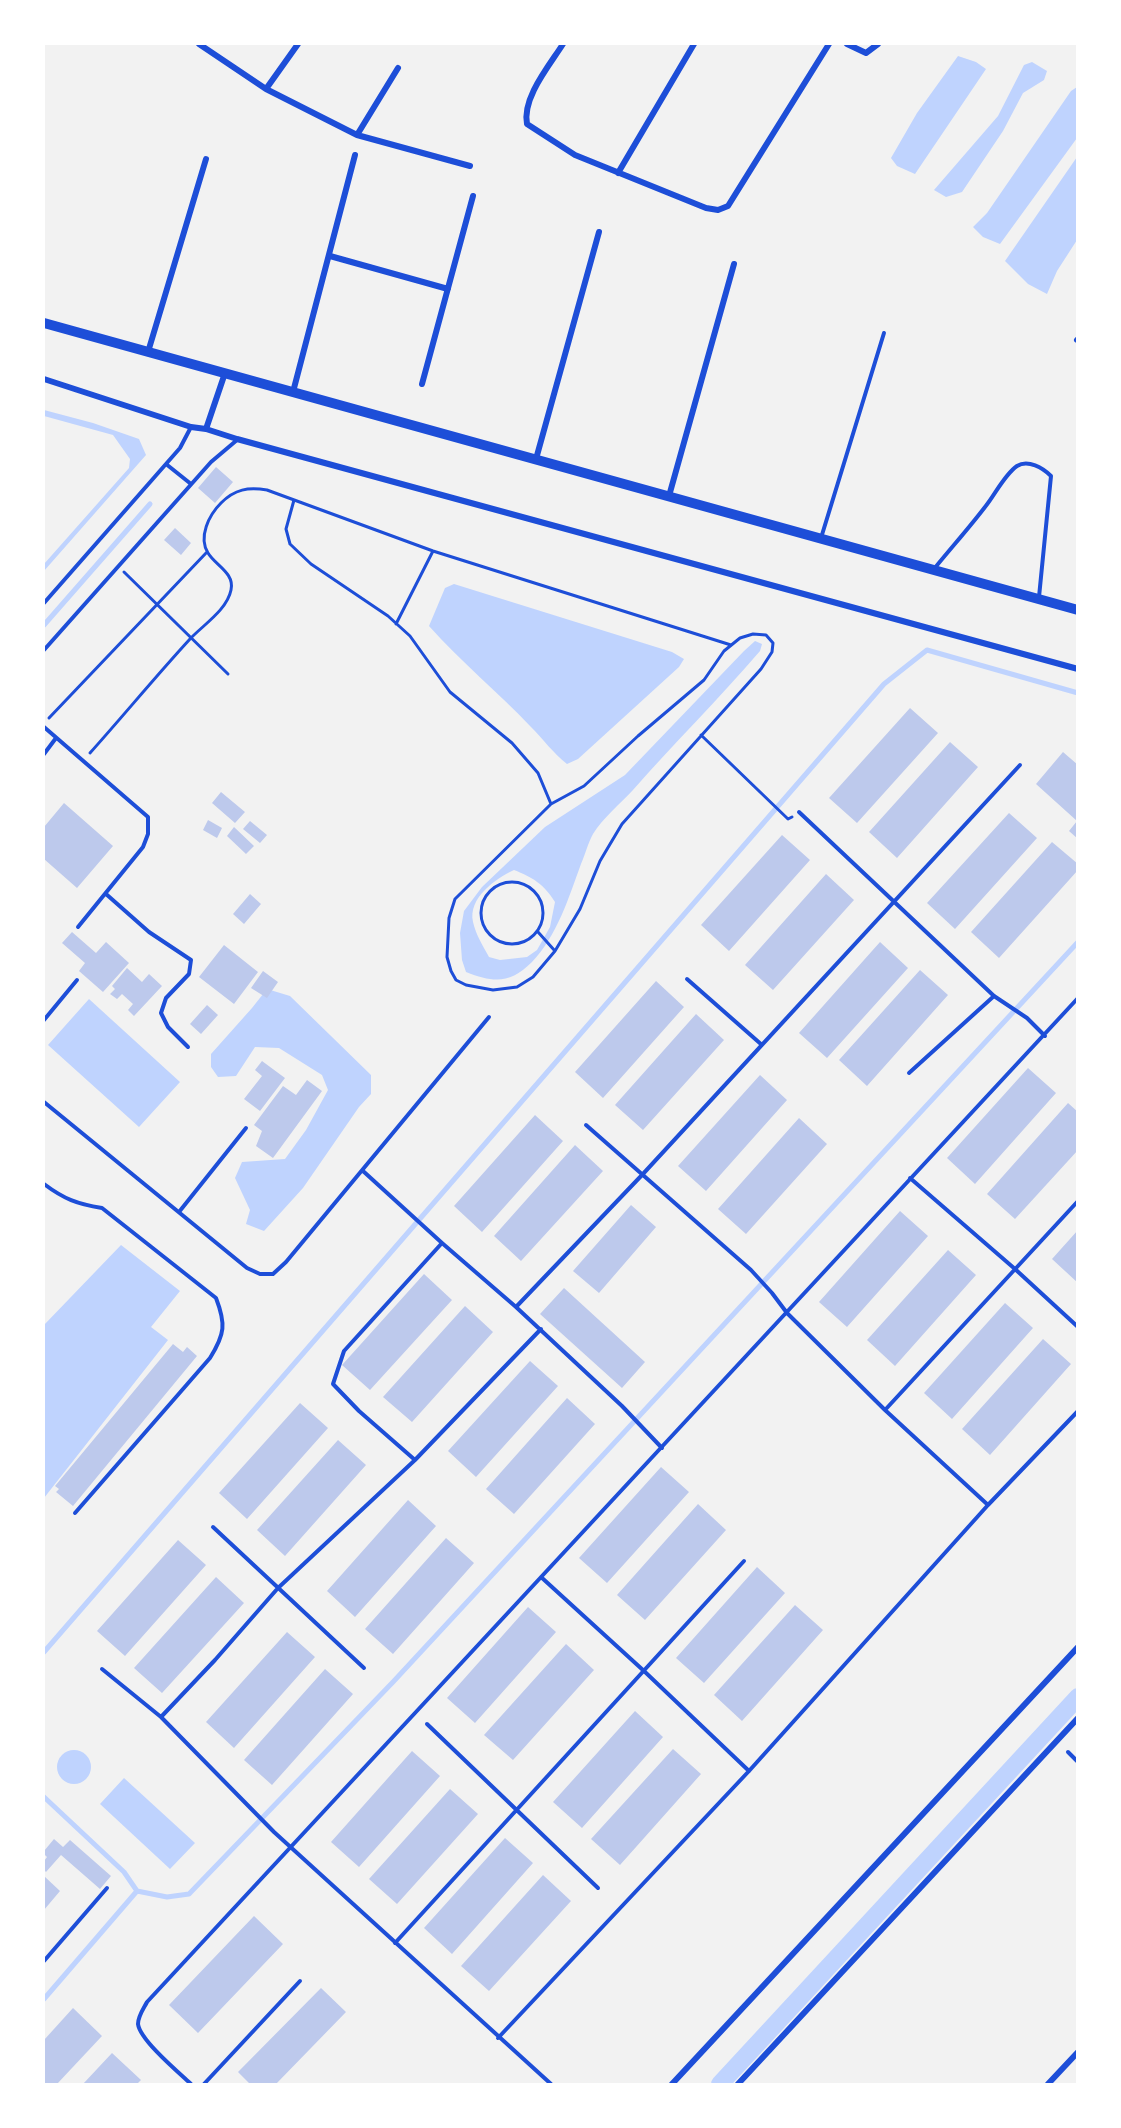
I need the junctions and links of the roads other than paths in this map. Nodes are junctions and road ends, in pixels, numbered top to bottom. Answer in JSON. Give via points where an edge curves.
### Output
{"nodes":[{"id":1,"x":199,"y":44,"type":"edge"},
{"id":2,"x":298,"y":44,"type":"edge"},
{"id":3,"x":563,"y":44,"type":"edge"},
{"id":4,"x":694,"y":44,"type":"edge"},
{"id":5,"x":829,"y":44,"type":"edge"},
{"id":6,"x":847,"y":44,"type":"edge"},
{"id":7,"x":878,"y":44,"type":"edge"},
{"id":8,"x":398,"y":68,"type":"dead end"},
{"id":9,"x":266,"y":89,"type":"junction"},
{"id":10,"x":357,"y":135,"type":"junction"},
{"id":11,"x":356,"y":155,"type":"dead end"},
{"id":12,"x":206,"y":159,"type":"dead end"},
{"id":13,"x":470,"y":166,"type":"dead end"},
{"id":14,"x":618,"y":173,"type":"junction"},
{"id":15,"x":472,"y":196,"type":"dead end"},
{"id":16,"x":599,"y":232,"type":"dead end"},
{"id":17,"x":330,"y":256,"type":"junction"},
{"id":18,"x":734,"y":264,"type":"dead end"},
{"id":19,"x":448,"y":289,"type":"junction"},
{"id":20,"x":44,"y":323,"type":"edge"},
{"id":21,"x":885,"y":333,"type":"dead end"},
{"id":22,"x":148,"y":352,"type":"junction"},
{"id":23,"x":225,"y":373,"type":"junction"},
{"id":24,"x":44,"y":379,"type":"edge"},
{"id":25,"x":422,"y":384,"type":"dead end"},
{"id":26,"x":292,"y":392,"type":"junction"},
{"id":27,"x":191,"y":427,"type":"junction"},
{"id":28,"x":206,"y":429,"type":"junction"},
{"id":29,"x":237,"y":439,"type":"junction"},
{"id":30,"x":536,"y":459,"type":"junction"},
{"id":31,"x":166,"y":464,"type":"junction"},
{"id":32,"x":191,"y":484,"type":"junction"},
{"id":33,"x":669,"y":496,"type":"junction"},
{"id":34,"x":820,"y":538,"type":"junction"},
{"id":35,"x":933,"y":570,"type":"junction"},
{"id":36,"x":1038,"y":599,"type":"junction"},
{"id":37,"x":44,"y":603,"type":"edge"},
{"id":38,"x":1077,"y":609,"type":"edge"},
{"id":39,"x":44,"y":650,"type":"edge"},
{"id":40,"x":1077,"y":669,"type":"edge"},
{"id":41,"x":44,"y":725,"type":"edge"},
{"id":42,"x":56,"y":738,"type":"junction"},
{"id":43,"x":44,"y":754,"type":"edge"},
{"id":44,"x":1020,"y":765,"type":"dead end"},
{"id":45,"x":799,"y":813,"type":"dead end"},
{"id":46,"x":106,"y":894,"type":"junction"},
{"id":47,"x":894,"y":902,"type":"junction"},
{"id":48,"x":78,"y":927,"type":"dead end"},
{"id":49,"x":687,"y":979,"type":"dead end"},
{"id":50,"x":77,"y":980,"type":"dead end"},
{"id":51,"x":994,"y":996,"type":"junction"},
{"id":52,"x":1077,"y":998,"type":"edge"},
{"id":53,"x":489,"y":1017,"type":"dead end"},
{"id":54,"x":44,"y":1020,"type":"edge"},
{"id":55,"x":1045,"y":1036,"type":"junction"},
{"id":56,"x":762,"y":1045,"type":"junction"},
{"id":57,"x":188,"y":1047,"type":"dead end"},
{"id":58,"x":909,"y":1073,"type":"dead end"},
{"id":59,"x":44,"y":1102,"type":"edge"},
{"id":60,"x":586,"y":1125,"type":"dead end"},
{"id":61,"x":246,"y":1128,"type":"dead end"},
{"id":62,"x":363,"y":1171,"type":"junction"},
{"id":63,"x":642,"y":1175,"type":"junction"},
{"id":64,"x":910,"y":1178,"type":"junction"},
{"id":65,"x":44,"y":1184,"type":"edge"},
{"id":66,"x":1077,"y":1201,"type":"edge"},
{"id":67,"x":178,"y":1212,"type":"junction"},
{"id":68,"x":442,"y":1243,"type":"junction"},
{"id":69,"x":1015,"y":1269,"type":"junction"},
{"id":70,"x":516,"y":1307,"type":"junction"},
{"id":71,"x":786,"y":1313,"type":"junction"},
{"id":72,"x":1077,"y":1327,"type":"edge"},
{"id":73,"x":541,"y":1329,"type":"junction"},
{"id":74,"x":885,"y":1410,"type":"junction"},
{"id":75,"x":1077,"y":1411,"type":"edge"},
{"id":76,"x":662,"y":1448,"type":"junction"},
{"id":77,"x":415,"y":1460,"type":"junction"},
{"id":78,"x":988,"y":1505,"type":"junction"},
{"id":79,"x":75,"y":1513,"type":"dead end"},
{"id":80,"x":213,"y":1527,"type":"dead end"},
{"id":81,"x":744,"y":1561,"type":"dead end"},
{"id":82,"x":541,"y":1577,"type":"junction"},
{"id":83,"x":278,"y":1588,"type":"junction"},
{"id":84,"x":1077,"y":1647,"type":"edge"},
{"id":85,"x":364,"y":1668,"type":"dead end"},
{"id":86,"x":102,"y":1669,"type":"dead end"},
{"id":87,"x":644,"y":1671,"type":"junction"},
{"id":88,"x":161,"y":1717,"type":"junction"},
{"id":89,"x":1077,"y":1718,"type":"edge"},
{"id":90,"x":427,"y":1724,"type":"dead end"},
{"id":91,"x":1068,"y":1752,"type":"dead end"},
{"id":92,"x":1077,"y":1762,"type":"edge"},
{"id":93,"x":749,"y":1771,"type":"junction"},
{"id":94,"x":516,"y":1809,"type":"junction"},
{"id":95,"x":291,"y":1847,"type":"junction"},
{"id":96,"x":107,"y":1887,"type":"dead end"},
{"id":97,"x":598,"y":1888,"type":"dead end"},
{"id":98,"x":395,"y":1943,"type":"junction"},
{"id":99,"x":44,"y":1961,"type":"edge"},
{"id":100,"x":300,"y":1981,"type":"dead end"},
{"id":101,"x":498,"y":2037,"type":"junction"},
{"id":102,"x":1077,"y":2052,"type":"edge"},
{"id":103,"x":191,"y":2085,"type":"edge"},
{"id":104,"x":204,"y":2085,"type":"edge"},
{"id":105,"x":551,"y":2085,"type":"edge"},
{"id":106,"x":672,"y":2085,"type":"edge"},
{"id":107,"x":738,"y":2085,"type":"edge"},
{"id":108,"x":1048,"y":2085,"type":"edge"}],
"edges":[{"from":1,"to":9,"type":"street"},
{"from":2,"to":9,"type":"street"},
{"from":3,"to":14,"type":"street","via":[[528,102],[527,124],[575,155]]},
{"from":4,"to":14,"type":"street"},
{"from":5,"to":14,"type":"street","via":[[728,206],[718,210],[706,208]]},
{"from":6,"to":7,"type":"street","via":[[866,52]]},
{"from":8,"to":10,"type":"street"},
{"from":9,"to":10,"type":"street"},
{"from":10,"to":13,"type":"street"},
{"from":11,"to":17,"type":"street"},
{"from":12,"to":22,"type":"street"},
{"from":15,"to":19,"type":"street"},
{"from":16,"to":30,"type":"street"},
{"from":17,"to":19,"type":"street"},
{"from":17,"to":26,"type":"street"},
{"from":18,"to":33,"type":"street"},
{"from":19,"to":25,"type":"street"},
{"from":20,"to":22,"type":"main road"},
{"from":21,"to":34,"type":"lane"},
{"from":22,"to":23,"type":"main road"},
{"from":23,"to":26,"type":"main road"},
{"from":23,"to":28,"type":"street"},
{"from":24,"to":27,"type":"street"},
{"from":26,"to":30,"type":"main road"},
{"from":27,"to":28,"type":"street"},
{"from":27,"to":31,"type":"lane"},
{"from":28,"to":29,"type":"street"},
{"from":29,"to":32,"type":"lane"},
{"from":29,"to":40,"type":"street"},
{"from":30,"to":33,"type":"main road"},
{"from":31,"to":32,"type":"lane"},
{"from":31,"to":37,"type":"lane"},
{"from":32,"to":39,"type":"lane"},
{"from":33,"to":34,"type":"main road"},
{"from":34,"to":35,"type":"main road"},
{"from":35,"to":36,"type":"main road"},
{"from":35,"to":36,"type":"lane","via":[[1011,472],[1025,463],[1044,469],[1051,476]]},
{"from":36,"to":38,"type":"main road"},
{"from":41,"to":42,"type":"lane"},
{"from":42,"to":43,"type":"lane"},
{"from":42,"to":46,"type":"lane","via":[[148,817],[143,847]]},
{"from":44,"to":47,"type":"lane"},
{"from":45,"to":47,"type":"lane"},
{"from":46,"to":48,"type":"lane"},
{"from":46,"to":57,"type":"lane","via":[[149,932],[191,960],[189,974],[166,998],[161,1013],[168,1027]]},
{"from":47,"to":51,"type":"lane"},
{"from":47,"to":56,"type":"lane"},
{"from":49,"to":56,"type":"lane"},
{"from":50,"to":54,"type":"lane"},
{"from":51,"to":55,"type":"lane","via":[[1027,1018]]},
{"from":51,"to":58,"type":"lane"},
{"from":52,"to":55,"type":"lane"},
{"from":53,"to":62,"type":"lane"},
{"from":55,"to":64,"type":"lane"},
{"from":56,"to":63,"type":"lane"},
{"from":59,"to":67,"type":"lane"},
{"from":60,"to":63,"type":"lane"},
{"from":61,"to":67,"type":"lane"},
{"from":62,"to":67,"type":"lane","via":[[273,1274],[247,1268]]},
{"from":62,"to":68,"type":"lane"},
{"from":63,"to":70,"type":"lane"},
{"from":63,"to":71,"type":"lane","via":[[751,1270]]},
{"from":64,"to":69,"type":"lane"},
{"from":64,"to":71,"type":"lane"},
{"from":65,"to":79,"type":"lane","via":[[62,1198],[102,1209],[216,1298],[224,1319],[221,1341],[210,1358]]},
{"from":66,"to":69,"type":"lane"},
{"from":68,"to":70,"type":"lane"},
{"from":68,"to":77,"type":"lane","via":[[344,1351],[333,1384]]},
{"from":69,"to":72,"type":"lane"},
{"from":69,"to":74,"type":"lane"},
{"from":70,"to":73,"type":"lane"},
{"from":71,"to":74,"type":"lane"},
{"from":71,"to":76,"type":"lane"},
{"from":73,"to":76,"type":"lane"},
{"from":73,"to":77,"type":"lane"},
{"from":74,"to":78,"type":"lane"},
{"from":75,"to":78,"type":"lane"},
{"from":76,"to":82,"type":"lane"},
{"from":77,"to":83,"type":"lane"},
{"from":78,"to":93,"type":"lane"},
{"from":80,"to":83,"type":"lane"},
{"from":81,"to":87,"type":"lane"},
{"from":82,"to":87,"type":"lane"},
{"from":82,"to":95,"type":"lane"},
{"from":83,"to":85,"type":"lane"},
{"from":83,"to":88,"type":"lane"},
{"from":84,"to":106,"type":"street"},
{"from":86,"to":88,"type":"lane"},
{"from":87,"to":93,"type":"lane"},
{"from":87,"to":94,"type":"lane"},
{"from":88,"to":95,"type":"lane"},
{"from":89,"to":107,"type":"street"},
{"from":90,"to":94,"type":"lane"},
{"from":91,"to":92,"type":"lane"},
{"from":93,"to":101,"type":"lane"},
{"from":94,"to":97,"type":"lane"},
{"from":94,"to":98,"type":"lane"},
{"from":95,"to":98,"type":"lane"},
{"from":95,"to":103,"type":"lane","via":[[147,2002],[138,2019],[138,2026],[150,2044]]},
{"from":96,"to":99,"type":"lane"},
{"from":98,"to":101,"type":"lane"},
{"from":100,"to":104,"type":"lane"},
{"from":101,"to":105,"type":"lane"},
{"from":102,"to":108,"type":"street"}]}
